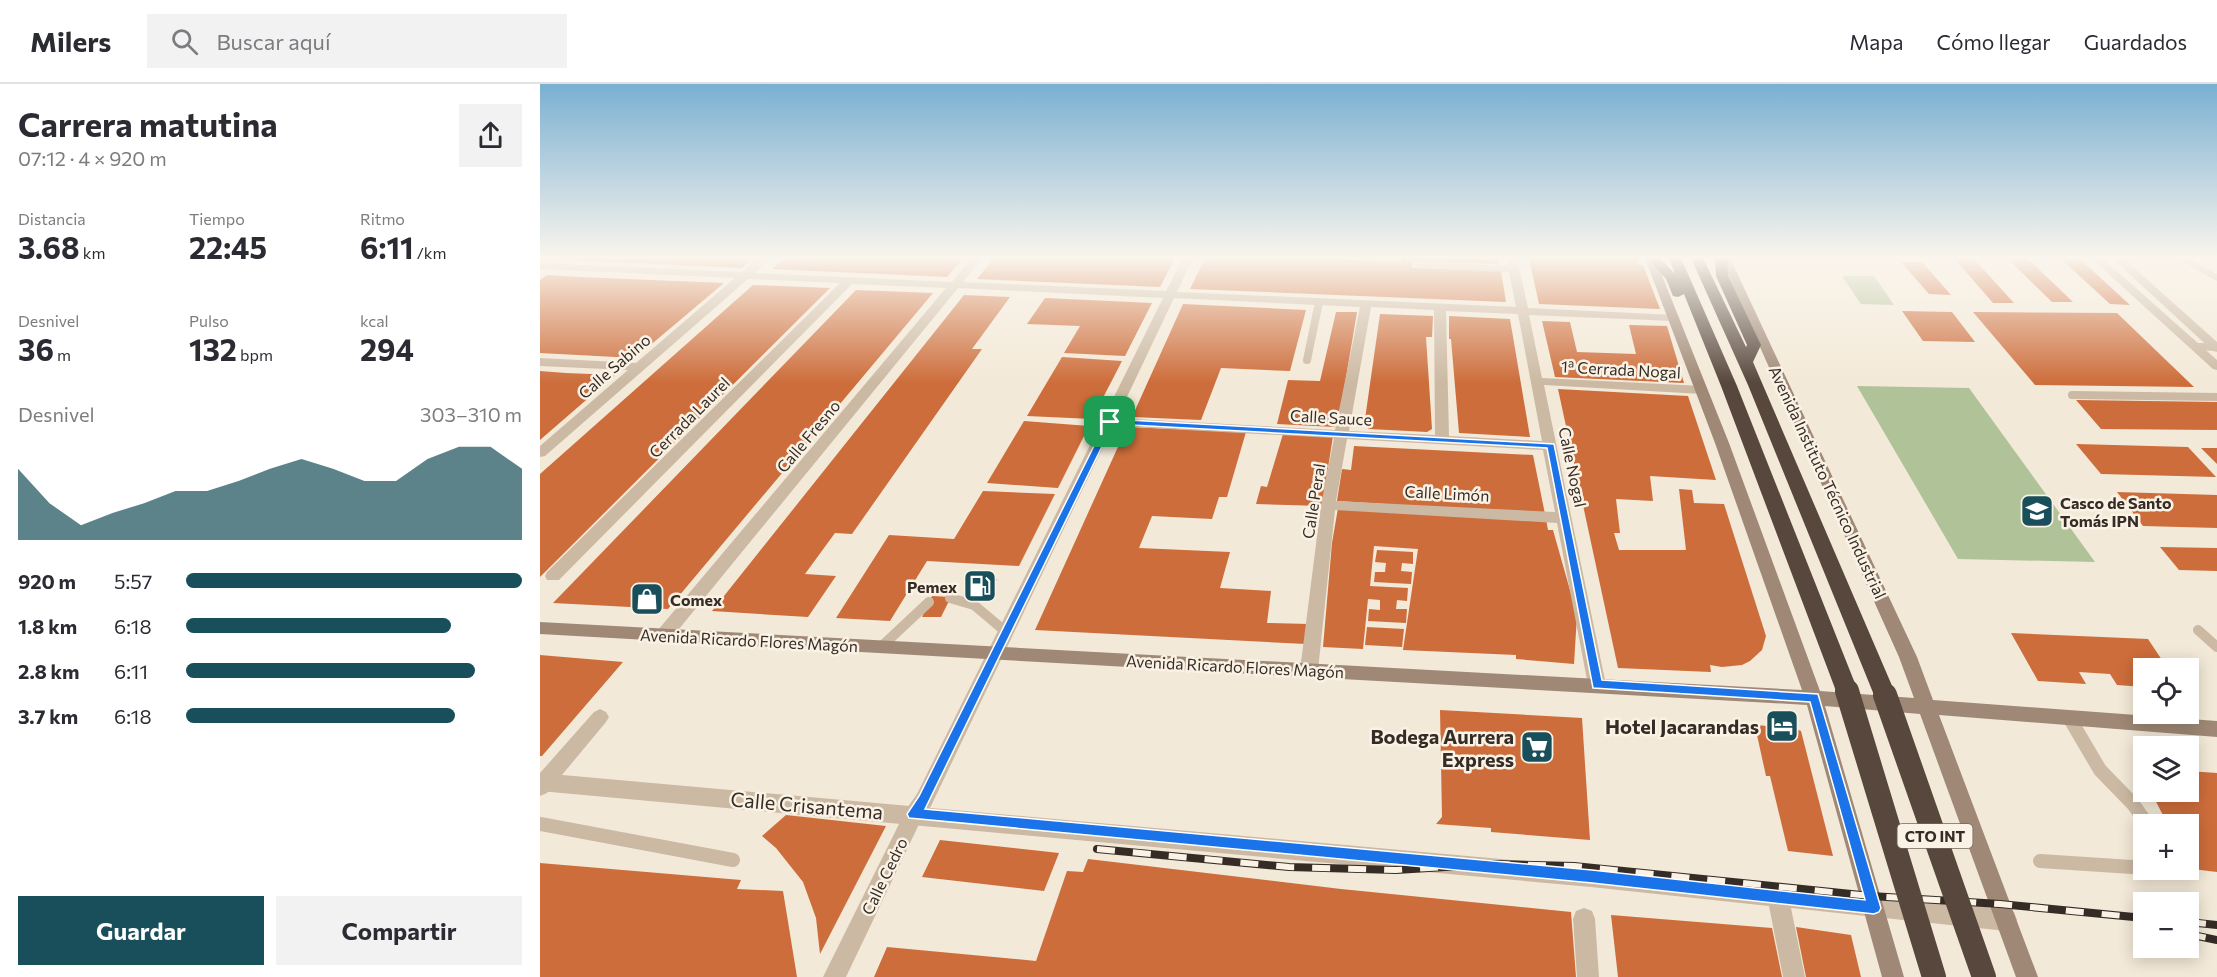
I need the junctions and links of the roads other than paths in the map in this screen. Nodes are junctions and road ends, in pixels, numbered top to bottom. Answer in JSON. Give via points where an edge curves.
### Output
{"nodes":[{"id":1,"x":717,"y":300,"type":"edge"},
{"id":2,"x":829,"y":300,"type":"edge"},
{"id":3,"x":943,"y":300,"type":"edge"},
{"id":4,"x":1168,"y":300,"type":"edge"},
{"id":5,"x":1269,"y":300,"type":"edge"},
{"id":6,"x":1520,"y":300,"type":"edge"},
{"id":7,"x":1667,"y":300,"type":"edge"},
{"id":8,"x":1681,"y":300,"type":"edge"},
{"id":9,"x":1693,"y":300,"type":"edge"},
{"id":10,"x":1716,"y":300,"type":"edge"},
{"id":11,"x":1733,"y":300,"type":"edge"},
{"id":12,"x":1742,"y":300,"type":"edge"},
{"id":13,"x":2143,"y":300,"type":"edge"},
{"id":14,"x":2164,"y":300,"type":"edge"},
{"id":15,"x":1319,"y":302,"type":"junction"},
{"id":16,"x":1366,"y":304,"type":"junction"},
{"id":17,"x":1440,"y":307,"type":"junction"},
{"id":18,"x":1522,"y":311,"type":"junction"},
{"id":19,"x":1674,"y":318,"type":"junction"},
{"id":20,"x":2196,"y":347,"type":"junction"},
{"id":21,"x":2217,"y":347,"type":"edge"},
{"id":22,"x":1307,"y":360,"type":"dead end"},
{"id":23,"x":540,"y":362,"type":"edge"},
{"id":24,"x":1745,"y":363,"type":"junction"},
{"id":25,"x":1721,"y":365,"type":"junction"},
{"id":26,"x":2217,"y":366,"type":"edge"},
{"id":27,"x":638,"y":368,"type":"junction"},
{"id":28,"x":1537,"y":381,"type":"junction"},
{"id":29,"x":1702,"y":390,"type":"junction"},
{"id":30,"x":2072,"y":394,"type":"dead end"},
{"id":31,"x":2217,"y":397,"type":"edge"},
{"id":32,"x":1110,"y":422,"type":"junction"},
{"id":33,"x":1343,"y":434,"type":"junction"},
{"id":34,"x":1442,"y":439,"type":"junction"},
{"id":35,"x":1551,"y":446,"type":"junction"},
{"id":36,"x":540,"y":453,"type":"edge"},
{"id":37,"x":1328,"y":505,"type":"junction"},
{"id":38,"x":1565,"y":518,"type":"junction"},
{"id":39,"x":553,"y":576,"type":"dead end"},
{"id":40,"x":951,"y":598,"type":"dead end"},
{"id":41,"x":929,"y":602,"type":"dead end"},
{"id":42,"x":540,"y":628,"type":"edge"},
{"id":43,"x":2198,"y":630,"type":"dead end"},
{"id":44,"x":1006,"y":632,"type":"junction"},
{"id":45,"x":664,"y":635,"type":"junction"},
{"id":46,"x":881,"y":647,"type":"junction"},
{"id":47,"x":2217,"y":647,"type":"edge"},
{"id":48,"x":995,"y":653,"type":"junction"},
{"id":49,"x":1309,"y":670,"type":"junction"},
{"id":50,"x":1597,"y":685,"type":"junction"},
{"id":51,"x":1814,"y":698,"type":"junction"},
{"id":52,"x":1929,"y":708,"type":"junction"},
{"id":53,"x":600,"y":717,"type":"dead end"},
{"id":54,"x":2070,"y":719,"type":"junction"},
{"id":55,"x":2217,"y":729,"type":"edge"},
{"id":56,"x":541,"y":784,"type":"edge"},
{"id":57,"x":914,"y":814,"type":"junction"},
{"id":58,"x":2140,"y":814,"type":"edge"},
{"id":59,"x":540,"y":824,"type":"edge"},
{"id":60,"x":733,"y":860,"type":"dead end"},
{"id":61,"x":2040,"y":861,"type":"dead end"},
{"id":62,"x":2133,"y":867,"type":"edge"},
{"id":63,"x":1778,"y":898,"type":"junction"},
{"id":64,"x":1874,"y":908,"type":"junction"},
{"id":65,"x":1584,"y":919,"type":"dead end"},
{"id":66,"x":2006,"y":920,"type":"junction"},
{"id":67,"x":834,"y":977,"type":"edge"},
{"id":68,"x":1588,"y":977,"type":"edge"},
{"id":69,"x":1794,"y":977,"type":"edge"},
{"id":70,"x":1893,"y":977,"type":"edge"},
{"id":71,"x":1934,"y":977,"type":"edge"},
{"id":72,"x":1984,"y":977,"type":"edge"},
{"id":73,"x":2027,"y":977,"type":"edge"}],
"edges":[{"from":1,"to":27,"type":"street","name":"Calle Sabino"},
{"from":2,"to":39,"type":"street","name":"Cerrada Laurel"},
{"from":3,"to":45,"type":"street","name":"Calle Fresno"},
{"from":4,"to":32,"type":"street","name":"Calle Cedro"},
{"from":5,"to":15,"type":"street"},
{"from":6,"to":18,"type":"street","name":"Calle Nogal"},
{"from":7,"to":19,"type":"main road"},
{"from":8,"to":25,"type":"highway","via":[[1700,345]]},
{"from":9,"to":25,"type":"highway","number":"CTO INT"},
{"from":10,"to":24,"type":"highway","number":"CTO INT"},
{"from":11,"to":24,"type":"highway","via":[[1754,345]]},
{"from":12,"to":52,"type":"main road","name":"Avenida Instituto Técnico Industrial","number":"CTO INT"},
{"from":13,"to":20,"type":"street"},
{"from":14,"to":21,"type":"street"},
{"from":15,"to":16,"type":"street"},
{"from":15,"to":22,"type":"lane"},
{"from":16,"to":17,"type":"street"},
{"from":16,"to":33,"type":"street","name":"Calle Peral"},
{"from":17,"to":18,"type":"street"},
{"from":17,"to":34,"type":"street"},
{"from":18,"to":19,"type":"street"},
{"from":18,"to":28,"type":"street","name":"Calle Nogal"},
{"from":19,"to":29,"type":"main road"},
{"from":20,"to":21,"type":"street"},
{"from":20,"to":26,"type":"street"},
{"from":23,"to":27,"type":"street"},
{"from":24,"to":72,"type":"highway","number":"CTO INT","bridge":true,"via":[[1900,737]]},
{"from":25,"to":71,"type":"highway","number":"CTO INT","bridge":true,"via":[[1861,733]]},
{"from":27,"to":36,"type":"street","name":"Calle Sabino"},
{"from":28,"to":29,"type":"street","name":"1ª Cerrada Nogal"},
{"from":28,"to":35,"type":"street","name":"Calle Nogal"},
{"from":29,"to":51,"type":"main road"},
{"from":30,"to":31,"type":"lane"},
{"from":32,"to":33,"type":"street","name":"Calle Sauce"},
{"from":32,"to":44,"type":"street","name":"Calle Cedro"},
{"from":33,"to":34,"type":"street","name":"Calle Sauce"},
{"from":33,"to":37,"type":"street","name":"Calle Peral"},
{"from":34,"to":35,"type":"street","name":"Calle Sauce"},
{"from":35,"to":38,"type":"street","name":"Calle Nogal"},
{"from":37,"to":38,"type":"street","name":"Calle Limón"},
{"from":37,"to":49,"type":"street","name":"Calle Peral"},
{"from":38,"to":50,"type":"street","name":"Calle Nogal"},
{"from":40,"to":44,"type":"lane","via":[[973,605]]},
{"from":41,"to":46,"type":"lane"},
{"from":42,"to":45,"type":"main road","name":"Avenida Ricardo Flores Magón"},
{"from":43,"to":47,"type":"lane"},
{"from":44,"to":48,"type":"street","name":"Calle Cedro"},
{"from":45,"to":46,"type":"main road","name":"Avenida Ricardo Flores Magón"},
{"from":46,"to":48,"type":"main road","name":"Avenida Ricardo Flores Magón"},
{"from":48,"to":49,"type":"main road","name":"Avenida Ricardo Flores Magón"},
{"from":48,"to":57,"type":"street","name":"Calle Cedro"},
{"from":49,"to":50,"type":"main road","name":"Avenida Ricardo Flores Magón"},
{"from":50,"to":51,"type":"main road","name":"Avenida Ricardo Flores Magón"},
{"from":51,"to":52,"type":"main road","name":"Avenida Ricardo Flores Magón"},
{"from":51,"to":64,"type":"main road"},
{"from":52,"to":54,"type":"main road","name":"Avenida Ricardo Flores Magón"},
{"from":52,"to":66,"type":"main road","number":"CTO INT"},
{"from":53,"to":56,"type":"street"},
{"from":54,"to":55,"type":"main road","name":"Avenida Ricardo Flores Magón"},
{"from":54,"to":58,"type":"lane","via":[[2100,770]]},
{"from":56,"to":57,"type":"street","name":"Calle Crisantema"},
{"from":57,"to":63,"type":"street","name":"Calle Crisantema"},
{"from":57,"to":67,"type":"street","name":"Calle Cedro"},
{"from":59,"to":60,"type":"lane"},
{"from":61,"to":62,"type":"lane"},
{"from":63,"to":64,"type":"street","name":"Calle Crisantema"},
{"from":63,"to":69,"type":"street"},
{"from":64,"to":66,"type":"street","name":"Calle Crisantema"},
{"from":64,"to":70,"type":"main road"},
{"from":65,"to":68,"type":"street"},
{"from":66,"to":73,"type":"main road","number":"CTO INT"}]}
